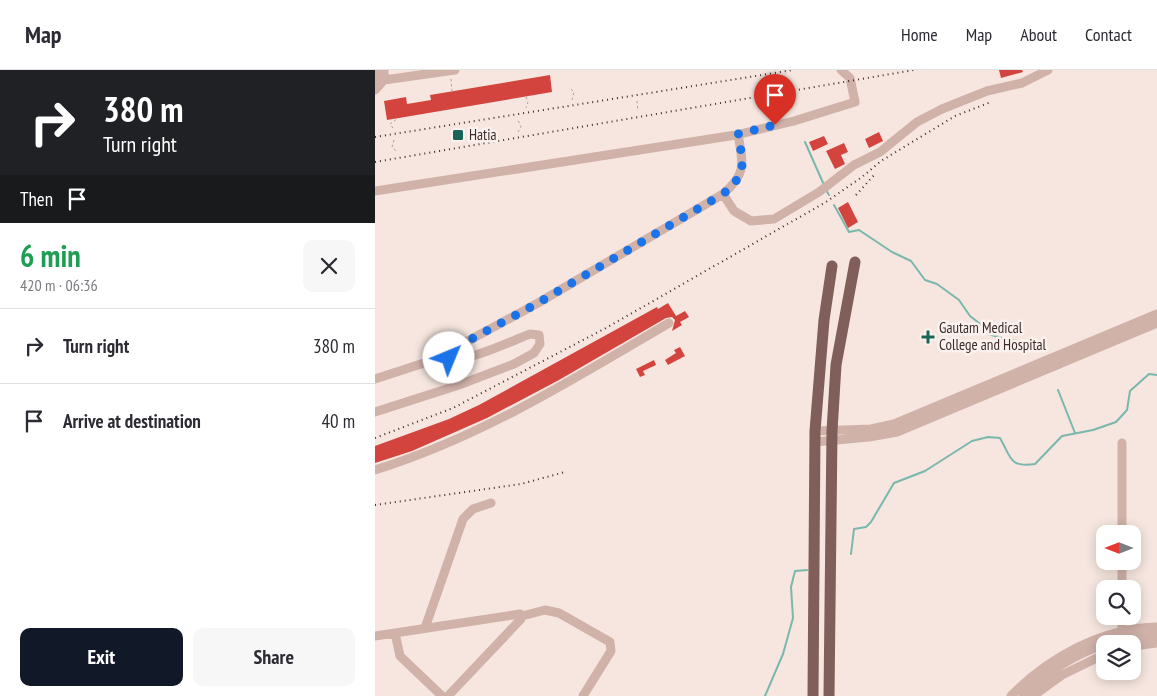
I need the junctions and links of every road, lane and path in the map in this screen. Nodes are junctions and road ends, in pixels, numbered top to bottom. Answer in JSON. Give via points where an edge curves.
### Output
{"nodes":[{"id":1,"x":379,"y":70,"type":"edge"},
{"id":2,"x":452,"y":70,"type":"edge"},
{"id":3,"x":841,"y":70,"type":"edge"},
{"id":4,"x":1048,"y":70,"type":"edge"},
{"id":5,"x":381,"y":76,"type":"edge"},
{"id":6,"x":571,"y":89,"type":"dead end"},
{"id":7,"x":375,"y":90,"type":"edge"},
{"id":8,"x":452,"y":91,"type":"dead end"},
{"id":9,"x":526,"y":97,"type":"dead end"},
{"id":10,"x":572,"y":100,"type":"dead end"},
{"id":11,"x":637,"y":102,"type":"dead end"},
{"id":12,"x":526,"y":108,"type":"dead end"},
{"id":13,"x":639,"y":111,"type":"dead end"},
{"id":14,"x":398,"y":118,"type":"dead end"},
{"id":15,"x":519,"y":120,"type":"dead end"},
{"id":16,"x":393,"y":128,"type":"dead end"},
{"id":17,"x":518,"y":132,"type":"dead end"},
{"id":18,"x":738,"y":134,"type":"junction"},
{"id":19,"x":394,"y":140,"type":"dead end"},
{"id":20,"x":396,"y":151,"type":"dead end"},
{"id":21,"x":375,"y":191,"type":"edge"},
{"id":22,"x":723,"y":194,"type":"junction"},
{"id":23,"x":855,"y":262,"type":"dead end"},
{"id":24,"x":832,"y":266,"type":"dead end"},
{"id":25,"x":1157,"y":314,"type":"edge"},
{"id":26,"x":669,"y":323,"type":"dead end"},
{"id":27,"x":1157,"y":323,"type":"edge"},
{"id":28,"x":449,"y":358,"type":"junction"},
{"id":29,"x":375,"y":379,"type":"edge"},
{"id":30,"x":375,"y":412,"type":"edge"},
{"id":31,"x":832,"y":436,"type":"junction"},
{"id":32,"x":815,"y":437,"type":"junction"},
{"id":33,"x":1122,"y":444,"type":"dead end"},
{"id":34,"x":375,"y":470,"type":"edge"},
{"id":35,"x":491,"y":503,"type":"dead end"},
{"id":36,"x":1122,"y":525,"type":"edge"},
{"id":37,"x":521,"y":616,"type":"junction"},
{"id":38,"x":1122,"y":625,"type":"edge"},
{"id":39,"x":1157,"y":627,"type":"edge"},
{"id":40,"x":425,"y":628,"type":"junction"},
{"id":41,"x":1122,"y":632,"type":"junction"},
{"id":42,"x":395,"y":633,"type":"junction"},
{"id":43,"x":1157,"y":635,"type":"edge"},
{"id":44,"x":375,"y":636,"type":"edge"},
{"id":45,"x":1141,"y":637,"type":"edge"},
{"id":46,"x":1157,"y":643,"type":"edge"},
{"id":47,"x":1141,"y":645,"type":"edge"},
{"id":48,"x":1096,"y":647,"type":"edge"},
{"id":49,"x":1096,"y":658,"type":"edge"},
{"id":50,"x":442,"y":696,"type":"edge"},
{"id":51,"x":448,"y":696,"type":"edge"},
{"id":52,"x":583,"y":696,"type":"edge"},
{"id":53,"x":813,"y":696,"type":"edge"},
{"id":54,"x":829,"y":696,"type":"edge"},
{"id":55,"x":1011,"y":696,"type":"edge"},
{"id":56,"x":1023,"y":696,"type":"edge"},
{"id":57,"x":1033,"y":696,"type":"edge"}],
"edges":[{"from":1,"to":5,"type":"street"},
{"from":2,"to":5,"type":"street"},
{"from":2,"to":8,"type":"path"},
{"from":3,"to":18,"type":"street","via":[[850,78],[855,102]]},
{"from":4,"to":22,"type":"street","via":[[1022,83],[987,91],[917,122],[880,152],[854,165],[819,192],[774,219],[751,221],[734,211]]},
{"from":5,"to":7,"type":"street"},
{"from":6,"to":10,"type":"path","via":[[574,92]]},
{"from":9,"to":12,"type":"path"},
{"from":11,"to":13,"type":"path"},
{"from":14,"to":16,"type":"path","via":[[389,124]]},
{"from":15,"to":17,"type":"path","via":[[521,127]]},
{"from":18,"to":21,"type":"street"},
{"from":18,"to":22,"type":"street","via":[[743,167],[736,183]]},
{"from":19,"to":20,"type":"path","via":[[392,148]]},
{"from":22,"to":28,"type":"street","via":[[455,348]]},
{"from":23,"to":31,"type":"main road","via":[[836,365]]},
{"from":24,"to":32,"type":"main road","via":[[824,320]]},
{"from":25,"to":31,"type":"street","via":[[903,420]]},
{"from":26,"to":34,"type":"street","via":[[519,410],[462,437]]},
{"from":27,"to":31,"type":"street","via":[[905,429],[869,437]]},
{"from":28,"to":29,"type":"street"},
{"from":28,"to":30,"type":"street","via":[[456,361],[530,334],[539,335],[534,353],[514,364]]},
{"from":31,"to":32,"type":"street"},
{"from":31,"to":54,"type":"main road"},
{"from":32,"to":53,"type":"main road"},
{"from":33,"to":36,"type":"street"},
{"from":35,"to":40,"type":"street","via":[[473,509],[463,519]]},
{"from":37,"to":40,"type":"street","via":[[517,613]]},
{"from":37,"to":51,"type":"street"},
{"from":37,"to":52,"type":"street","via":[[545,610],[559,613],[610,642],[611,651]]},
{"from":38,"to":41,"type":"street"},
{"from":39,"to":41,"type":"street"},
{"from":40,"to":42,"type":"street"},
{"from":41,"to":55,"type":"street","via":[[1074,649],[1046,665]]},
{"from":42,"to":44,"type":"street"},
{"from":42,"to":50,"type":"street","via":[[400,656]]},
{"from":43,"to":45,"type":"street"},
{"from":46,"to":47,"type":"street"},
{"from":48,"to":56,"type":"street","via":[[1069,661]]},
{"from":49,"to":57,"type":"street","via":[[1062,675]]}]}
